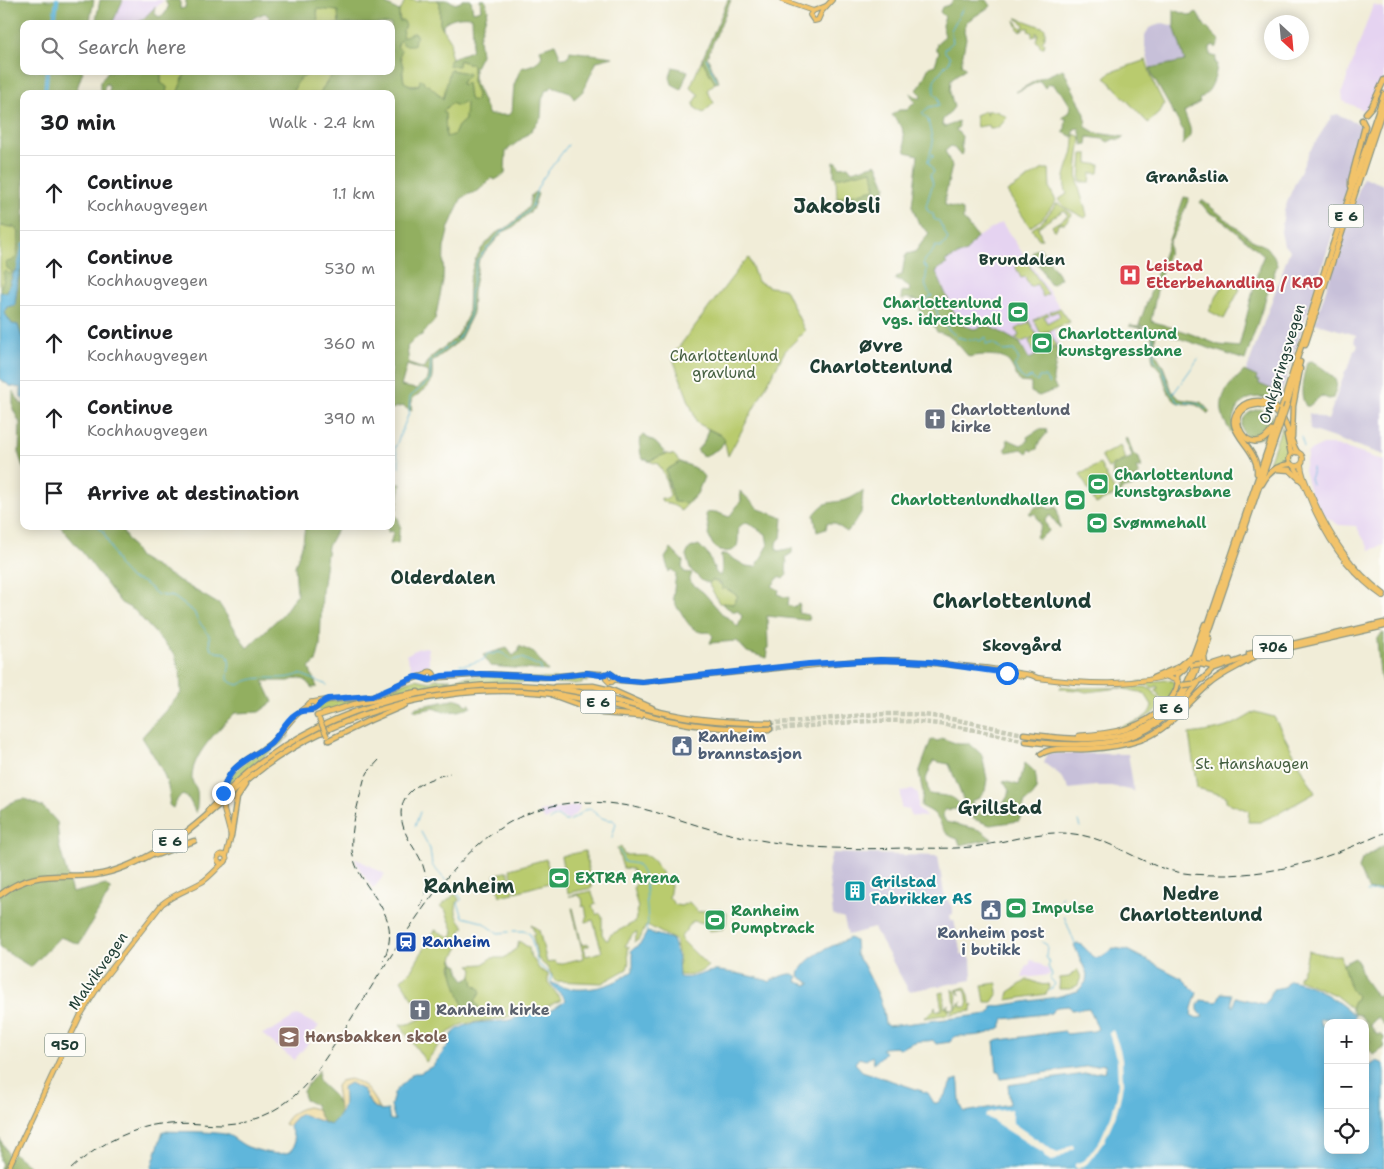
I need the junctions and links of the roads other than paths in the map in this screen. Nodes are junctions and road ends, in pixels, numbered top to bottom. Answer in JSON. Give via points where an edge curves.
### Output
{"nodes":[{"id":1,"x":782,"y":0,"type":"edge"},
{"id":2,"x":832,"y":0,"type":"edge"},
{"id":3,"x":802,"y":8,"type":"junction"},
{"id":4,"x":817,"y":11,"type":"junction"},
{"id":5,"x":810,"y":15,"type":"junction"},
{"id":6,"x":1384,"y":80,"type":"edge"},
{"id":7,"x":1384,"y":94,"type":"edge"},
{"id":8,"x":1384,"y":107,"type":"edge"},
{"id":9,"x":1366,"y":113,"type":"dead end"},
{"id":10,"x":1362,"y":120,"type":"dead end"},
{"id":11,"x":1351,"y":191,"type":"junction"},
{"id":12,"x":1300,"y":362,"type":"junction"},
{"id":13,"x":1286,"y":403,"type":"junction"},
{"id":14,"x":1277,"y":429,"type":"junction"},
{"id":15,"x":1291,"y":439,"type":"junction"},
{"id":16,"x":1297,"y":452,"type":"junction"},
{"id":17,"x":1291,"y":454,"type":"junction"},
{"id":18,"x":1301,"y":465,"type":"junction"},
{"id":19,"x":1293,"y":466,"type":"junction"},
{"id":20,"x":1276,"y":469,"type":"junction"},
{"id":21,"x":1302,"y":481,"type":"junction"},
{"id":22,"x":1256,"y":482,"type":"junction"},
{"id":23,"x":1257,"y":489,"type":"junction"},
{"id":24,"x":1384,"y":595,"type":"edge"},
{"id":25,"x":1214,"y":613,"type":"junction"},
{"id":26,"x":1384,"y":624,"type":"edge"},
{"id":27,"x":1195,"y":653,"type":"junction"},
{"id":28,"x":1257,"y":655,"type":"junction"},
{"id":29,"x":1204,"y":665,"type":"junction"},
{"id":30,"x":1181,"y":671,"type":"junction"},
{"id":31,"x":1208,"y":673,"type":"junction"},
{"id":32,"x":426,"y":674,"type":"junction"},
{"id":33,"x":434,"y":676,"type":"junction"},
{"id":34,"x":1165,"y":676,"type":"junction"},
{"id":35,"x":419,"y":677,"type":"junction"},
{"id":36,"x":606,"y":677,"type":"junction"},
{"id":37,"x":614,"y":678,"type":"junction"},
{"id":38,"x":1153,"y":678,"type":"junction"},
{"id":39,"x":428,"y":680,"type":"junction"},
{"id":40,"x":1179,"y":683,"type":"junction"},
{"id":41,"x":1196,"y":683,"type":"junction"},
{"id":42,"x":550,"y":691,"type":"junction"},
{"id":43,"x":428,"y":693,"type":"junction"},
{"id":44,"x":411,"y":702,"type":"junction"},
{"id":45,"x":312,"y":706,"type":"junction"},
{"id":46,"x":1186,"y":706,"type":"junction"},
{"id":47,"x":1179,"y":711,"type":"junction"},
{"id":48,"x":657,"y":712,"type":"junction"},
{"id":49,"x":646,"y":715,"type":"junction"},
{"id":50,"x":318,"y":718,"type":"junction"},
{"id":51,"x":770,"y":723,"type":"tunnel mouth"},
{"id":52,"x":770,"y":730,"type":"tunnel mouth"},
{"id":53,"x":1024,"y":734,"type":"tunnel mouth"},
{"id":54,"x":328,"y":738,"type":"joint"},
{"id":55,"x":1074,"y":739,"type":"junction"},
{"id":56,"x":1120,"y":740,"type":"junction"},
{"id":57,"x":1026,"y":741,"type":"tunnel mouth"},
{"id":58,"x":1041,"y":754,"type":"dead end"},
{"id":59,"x":252,"y":776,"type":"junction"},
{"id":60,"x":231,"y":836,"type":"junction"},
{"id":61,"x":194,"y":841,"type":"dead end"},
{"id":62,"x":224,"y":855,"type":"junction"},
{"id":63,"x":143,"y":859,"type":"junction"},
{"id":64,"x":218,"y":861,"type":"junction"},
{"id":65,"x":224,"y":863,"type":"junction"},
{"id":66,"x":216,"y":868,"type":"junction"},
{"id":67,"x":92,"y":875,"type":"junction"},
{"id":68,"x":0,"y":895,"type":"edge"},
{"id":69,"x":8,"y":1169,"type":"edge"}],
"edges":[{"from":1,"to":3,"type":"main road"},
{"from":2,"to":4,"type":"main road"},
{"from":3,"to":4,"type":"main road"},
{"from":3,"to":5,"type":"main road"},
{"from":4,"to":5,"type":"main road"},
{"from":4,"to":5,"type":"main road","via":[[821,18],[817,21]]},
{"from":6,"to":9,"type":"highway"},
{"from":7,"to":11,"type":"highway","name":"Omkjøringsvegen","number":"E 6"},
{"from":8,"to":12,"type":"highway","name":"Omkjøringsvegen","number":"E 6"},
{"from":10,"to":11,"type":"highway","number":"E 6","via":[[1365,126]]},
{"from":11,"to":13,"type":"highway","name":"Omkjøringsvegen","number":"E 6"},
{"from":12,"to":13,"type":"highway","name":"Omkjøringsvegen","number":"E 6"},
{"from":12,"to":15,"type":"highway","number":"E 6"},
{"from":13,"to":14,"type":"highway","name":"Omkjøringsvegen","number":"E 6","bridge":true},
{"from":14,"to":17,"type":"highway","via":[[1265,438],[1252,441],[1241,433],[1238,418],[1252,405],[1272,409],[1282,421]]},
{"from":14,"to":22,"type":"highway","name":"Omkjøringsvegen","number":"E 6"},
{"from":14,"to":23,"type":"highway","name":"Omkjøringsvegen","number":"E 6"},
{"from":15,"to":16,"type":"highway","number":"E 6"},
{"from":15,"to":22,"type":"highway","number":"E 6","via":[[1282,415],[1271,404],[1251,402],[1238,410],[1235,428],[1256,460]]},
{"from":16,"to":17,"type":"main road"},
{"from":16,"to":18,"type":"main road","via":[[1303,457]]},
{"from":17,"to":19,"type":"main road","via":[[1288,458]]},
{"from":18,"to":19,"type":"main road"},
{"from":18,"to":24,"type":"main road","via":[[1312,497],[1336,543],[1356,570]]},
{"from":19,"to":20,"type":"highway","number":"E 6"},
{"from":19,"to":21,"type":"main road"},
{"from":20,"to":21,"type":"highway","via":[[1290,470]]},
{"from":20,"to":23,"type":"highway","number":"E 6"},
{"from":21,"to":24,"type":"main road","via":[[1338,552],[1361,579]]},
{"from":22,"to":25,"type":"highway","name":"Omkjøringsvegen","number":"E 6"},
{"from":23,"to":25,"type":"highway","name":"Omkjøringsvegen","number":"E 6"},
{"from":25,"to":27,"type":"highway","number":"E 6","via":[[1207,619]]},
{"from":25,"to":29,"type":"highway","number":"E 6"},
{"from":25,"to":55,"type":"highway","number":"E 6","via":[[1186,688],[1163,716],[1150,726],[1128,735]]},
{"from":25,"to":56,"type":"highway","number":"E 6","via":[[1195,673],[1180,703],[1158,724],[1137,736]]},
{"from":26,"to":28,"type":"highway","number":"706"},
{"from":26,"to":29,"type":"highway","number":"706","via":[[1264,650],[1216,665]]},
{"from":27,"to":30,"type":"highway","number":"E 6"},
{"from":27,"to":38,"type":"highway","number":"E 6","via":[[1182,665]]},
{"from":28,"to":31,"type":"highway","number":"706"},
{"from":28,"to":46,"type":"highway","number":"E 6","via":[[1217,678]]},
{"from":29,"to":30,"type":"highway","number":"706","bridge":true,"via":[[1192,665]]},
{"from":29,"to":31,"type":"highway"},
{"from":30,"to":34,"type":"main road"},
{"from":30,"to":40,"type":"highway","via":[[1177,675]]},
{"from":31,"to":41,"type":"highway","number":"706"},
{"from":32,"to":33,"type":"main road","via":[[430,672]]},
{"from":32,"to":35,"type":"main road"},
{"from":32,"to":39,"type":"main road"},
{"from":33,"to":36,"type":"main road","via":[[492,674],[546,677],[587,673]]},
{"from":33,"to":39,"type":"main road"},
{"from":34,"to":38,"type":"main road"},
{"from":34,"to":40,"type":"main road"},
{"from":35,"to":39,"type":"main road"},
{"from":35,"to":45,"type":"main road","via":[[372,696],[332,699]]},
{"from":36,"to":37,"type":"main road","via":[[611,673]]},
{"from":36,"to":37,"type":"main road","via":[[609,682]]},
{"from":37,"to":38,"type":"main road","via":[[642,682],[797,666],[898,660],[1096,683]]},
{"from":40,"to":41,"type":"highway","bridge":true},
{"from":40,"to":55,"type":"highway","number":"E 6","via":[[1168,702],[1144,722],[1121,731]]},
{"from":41,"to":47,"type":"highway","number":"E 6"},
{"from":42,"to":43,"type":"highway","number":"E 6","via":[[490,685]]},
{"from":42,"to":44,"type":"highway","number":"E 6","via":[[483,691]]},
{"from":42,"to":48,"type":"highway","number":"E 6","via":[[593,695]]},
{"from":42,"to":48,"type":"highway","number":"E 6","via":[[559,686],[593,686],[608,689]]},
{"from":42,"to":49,"type":"highway","number":"E 6"},
{"from":42,"to":49,"type":"highway","number":"E 6","via":[[602,713]]},
{"from":43,"to":50,"type":"highway","number":"E 6","via":[[365,702]]},
{"from":43,"to":67,"type":"highway","number":"E 6","via":[[352,714],[299,738],[253,768],[176,838],[138,858]]},
{"from":44,"to":54,"type":"highway","number":"E 6"},
{"from":44,"to":59,"type":"highway","number":"E 6","via":[[322,732]]},
{"from":45,"to":50,"type":"main road"},
{"from":45,"to":60,"type":"main road","bridge":true,"via":[[291,719],[269,745],[235,767],[228,776],[223,796]]},
{"from":46,"to":47,"type":"highway","number":"E 6"},
{"from":46,"to":58,"type":"highway","number":"E 6","via":[[1161,730],[1138,741]]},
{"from":47,"to":56,"type":"highway","number":"E 6","via":[[1146,735],[1134,740]]},
{"from":48,"to":51,"type":"highway","number":"E 6","via":[[709,720]]},
{"from":49,"to":52,"type":"highway","number":"E 6","via":[[703,726]]},
{"from":50,"to":54,"type":"main road","bridge":true},
{"from":53,"to":55,"type":"highway","number":"E 6"},
{"from":56,"to":57,"type":"highway","number":"E 6","via":[[1070,745]]},
{"from":59,"to":60,"type":"highway","number":"E 6","via":[[237,797]]},
{"from":59,"to":63,"type":"highway","number":"E 6","via":[[187,832]]},
{"from":60,"to":62,"type":"main road"},
{"from":61,"to":63,"type":"highway","number":"E 6"},
{"from":62,"to":64,"type":"main road","via":[[219,856]]},
{"from":62,"to":65,"type":"main road"},
{"from":63,"to":67,"type":"highway","number":"E 6"},
{"from":64,"to":65,"type":"main road"},
{"from":64,"to":66,"type":"main road"},
{"from":65,"to":66,"type":"main road","name":"Malvikvegen","number":"950"},
{"from":66,"to":69,"type":"main road","name":"Malvikvegen","number":"950","via":[[205,880],[162,904],[102,981],[71,1033]]},
{"from":67,"to":68,"type":"highway","number":"E 6","via":[[37,877],[16,884]]}]}
